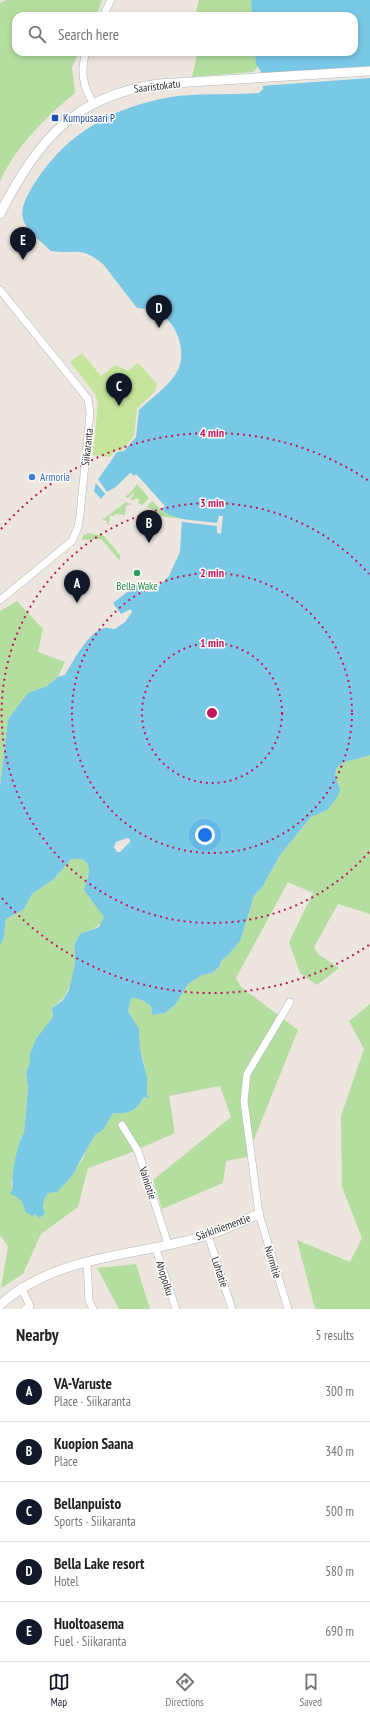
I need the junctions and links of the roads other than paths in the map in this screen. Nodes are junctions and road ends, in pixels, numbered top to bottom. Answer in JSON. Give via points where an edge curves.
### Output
{"nodes":[{"id":1,"x":111,"y":0,"type":"edge"},
{"id":2,"x":105,"y":12,"type":"edge"},
{"id":3,"x":85,"y":56,"type":"edge"},
{"id":4,"x":370,"y":71,"type":"edge"},
{"id":5,"x":92,"y":103,"type":"junction"},
{"id":6,"x":0,"y":214,"type":"edge"},
{"id":7,"x":0,"y":290,"type":"edge"},
{"id":8,"x":0,"y":600,"type":"edge"},
{"id":9,"x":290,"y":1002,"type":"dead end"},
{"id":10,"x":122,"y":1125,"type":"dead end"},
{"id":11,"x":259,"y":1214,"type":"junction"},
{"id":12,"x":208,"y":1235,"type":"junction"},
{"id":13,"x":168,"y":1244,"type":"junction"},
{"id":14,"x":155,"y":1246,"type":"junction"},
{"id":15,"x":87,"y":1262,"type":"junction"},
{"id":16,"x":21,"y":1287,"type":"junction"},
{"id":17,"x":0,"y":1305,"type":"edge"},
{"id":18,"x":29,"y":1308,"type":"edge"},
{"id":19,"x":93,"y":1309,"type":"edge"},
{"id":20,"x":176,"y":1309,"type":"edge"},
{"id":21,"x":232,"y":1309,"type":"edge"},
{"id":22,"x":288,"y":1309,"type":"edge"}],
"edges":[{"from":1,"to":2,"type":"street"},
{"from":3,"to":5,"type":"street","via":[[84,84]]},
{"from":4,"to":5,"type":"main road","name":"Saaristokatu","via":[[146,86],[129,89]]},
{"from":5,"to":6,"type":"main road","name":"Saaristokatu","via":[[75,114],[46,140],[15,184]]},
{"from":7,"to":8,"type":"street","name":"Siikaranta","via":[[88,399],[90,413],[80,514],[72,541]]},
{"from":9,"to":11,"type":"street","name":"Särkiniementie","via":[[247,1074],[244,1101]]},
{"from":10,"to":13,"type":"street","name":"Vainiotie","via":[[138,1151]]},
{"from":11,"to":12,"type":"main road","name":"Särkiniementie"},
{"from":11,"to":22,"type":"street","name":"Nurmitie"},
{"from":12,"to":13,"type":"main road","name":"Särkiniementie"},
{"from":12,"to":21,"type":"street","name":"Luhtatie"},
{"from":13,"to":14,"type":"main road","name":"Särkiniementie"},
{"from":14,"to":15,"type":"main road","name":"Särkiniementie"},
{"from":14,"to":20,"type":"street","name":"Ahopolku"},
{"from":15,"to":16,"type":"main road","name":"Särkiniementie","via":[[49,1273]]},
{"from":15,"to":19,"type":"street","via":[[89,1301]]},
{"from":16,"to":17,"type":"main road","name":"Särkiniementie"},
{"from":16,"to":18,"type":"street"}]}
